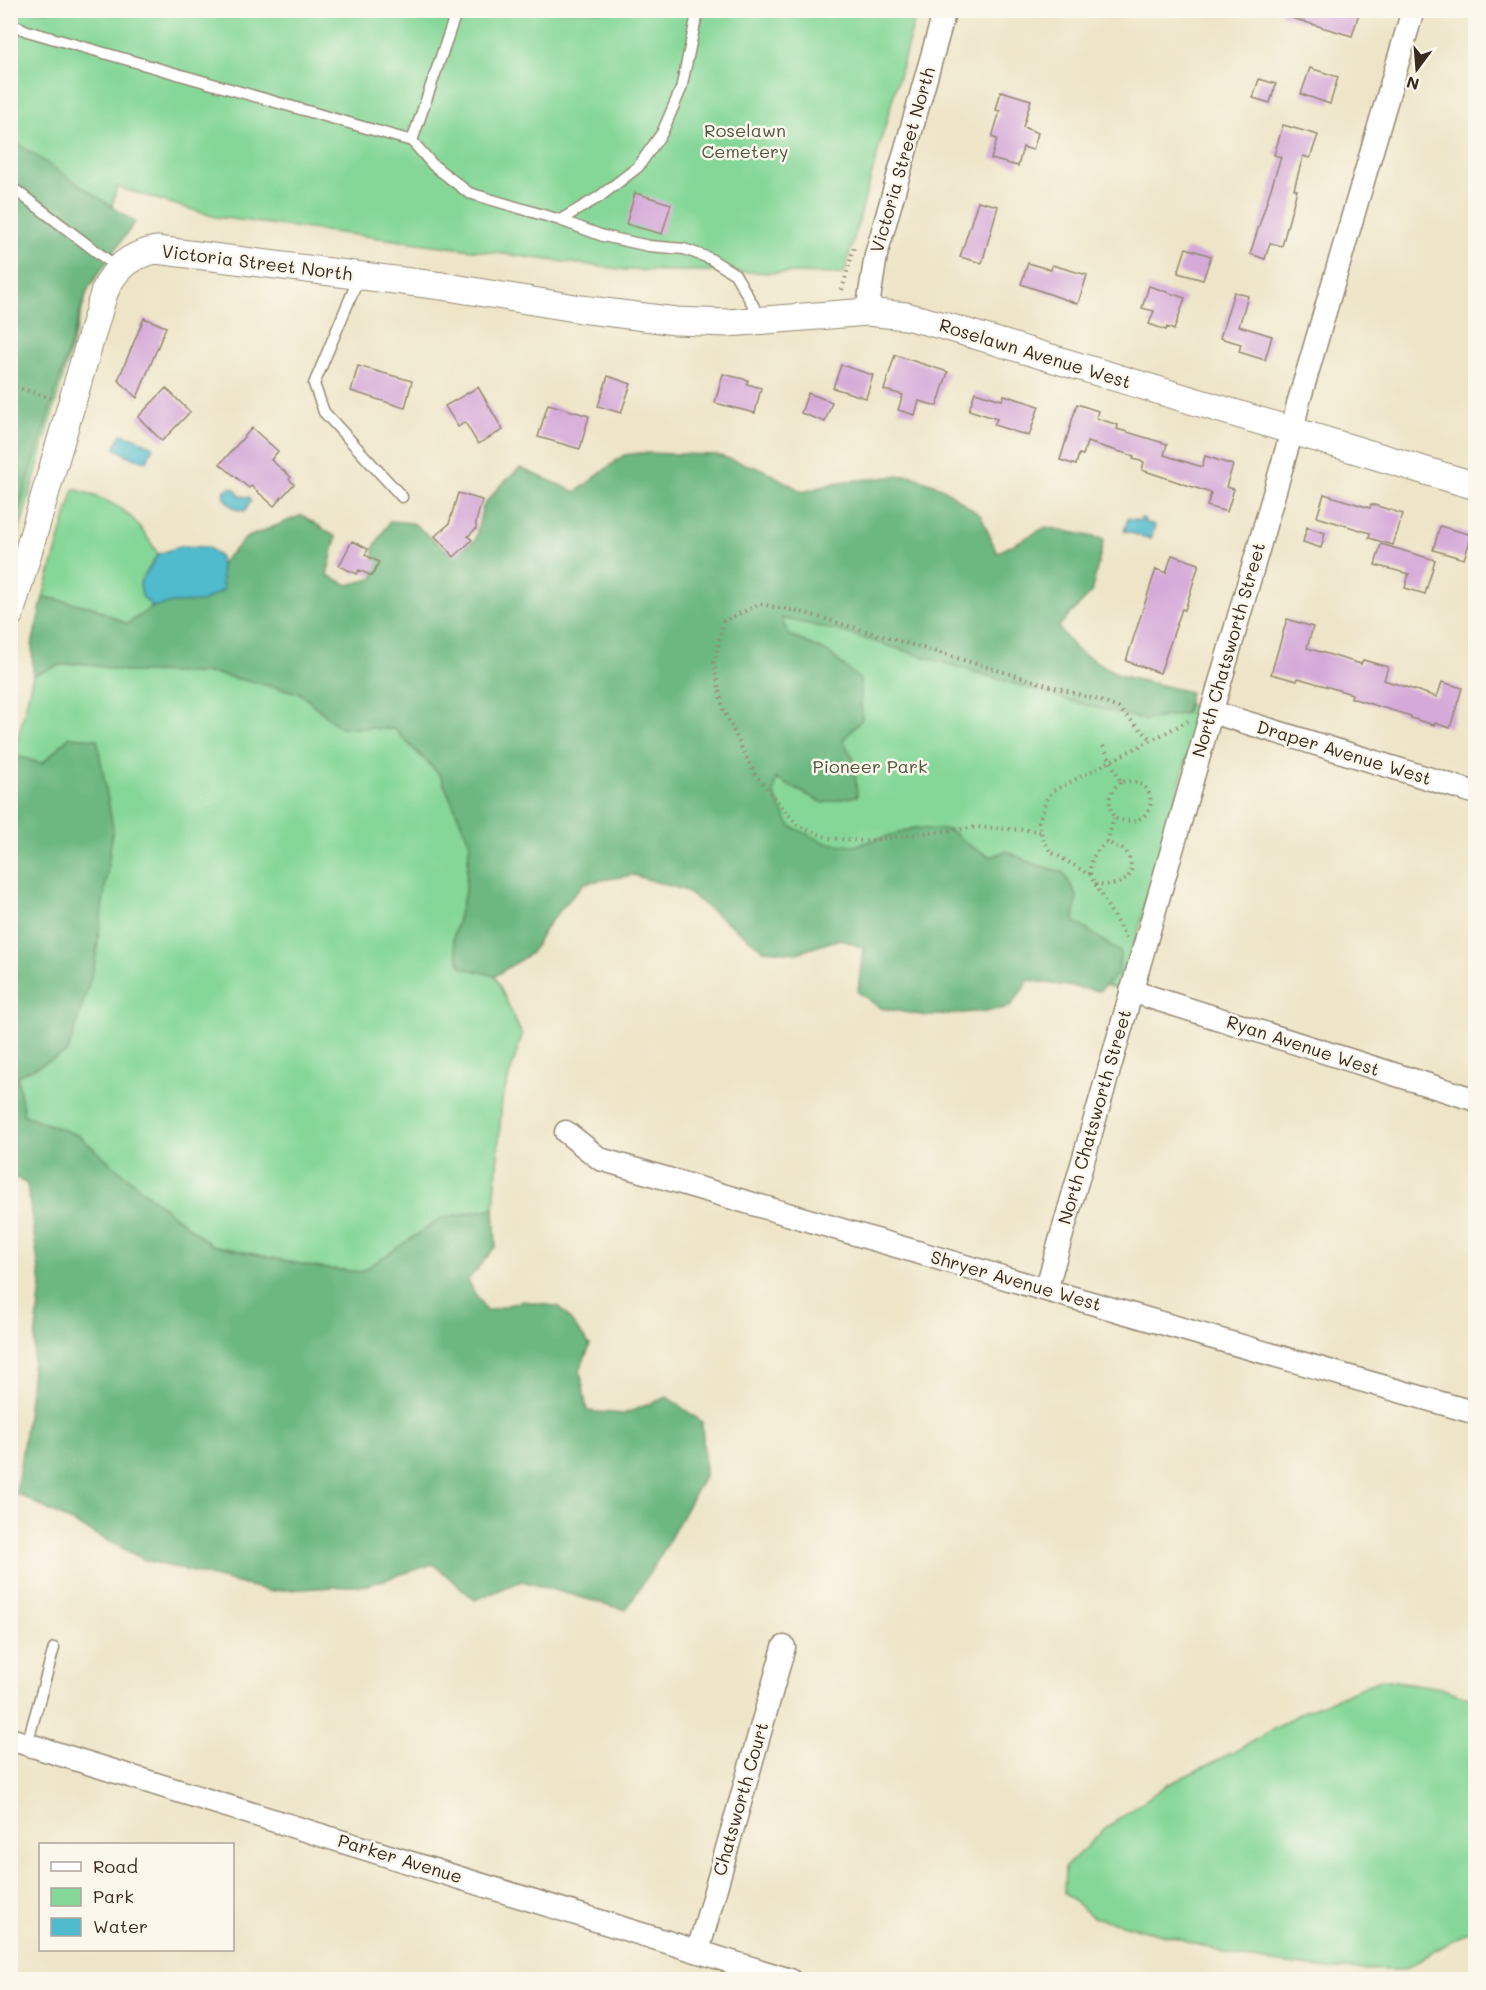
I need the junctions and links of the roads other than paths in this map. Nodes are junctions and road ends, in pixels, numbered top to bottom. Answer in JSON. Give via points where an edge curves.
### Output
{"nodes":[{"id":1,"x":456,"y":10,"type":"edge"},
{"id":2,"x":698,"y":10,"type":"edge"},
{"id":3,"x":945,"y":10,"type":"edge"},
{"id":4,"x":1413,"y":10,"type":"edge"},
{"id":5,"x":10,"y":23,"type":"edge"},
{"id":6,"x":412,"y":141,"type":"junction"},
{"id":7,"x":10,"y":186,"type":"edge"},
{"id":8,"x":560,"y":220,"type":"junction"},
{"id":9,"x":118,"y":268,"type":"junction"},
{"id":10,"x":360,"y":275,"type":"junction"},
{"id":11,"x":581,"y":309,"type":"joint"},
{"id":12,"x":867,"y":312,"type":"junction"},
{"id":13,"x":762,"y":321,"type":"junction"},
{"id":14,"x":1292,"y":431,"type":"junction"},
{"id":15,"x":1476,"y":486,"type":"edge"},
{"id":16,"x":402,"y":497,"type":"dead end"},
{"id":17,"x":10,"y":615,"type":"edge"},
{"id":18,"x":1210,"y":717,"type":"junction"},
{"id":19,"x":1476,"y":793,"type":"edge"},
{"id":20,"x":1131,"y":991,"type":"junction"},
{"id":21,"x":1476,"y":1100,"type":"edge"},
{"id":22,"x":566,"y":1132,"type":"dead end"},
{"id":23,"x":1046,"y":1290,"type":"junction"},
{"id":24,"x":1476,"y":1413,"type":"edge"},
{"id":25,"x":784,"y":1647,"type":"dead end"},
{"id":26,"x":54,"y":1648,"type":"dead end"},
{"id":27,"x":19,"y":1741,"type":"edge"},
{"id":28,"x":698,"y":1951,"type":"junction"},
{"id":29,"x":790,"y":1980,"type":"edge"}],
"edges":[{"from":1,"to":6,"type":"lane"},
{"from":2,"to":8,"type":"lane","via":[[681,89],[662,133],[638,167]]},
{"from":3,"to":12,"type":"street","name":"Victoria Street North","via":[[876,255]]},
{"from":4,"to":14,"type":"street","name":"North Chatsworth Street"},
{"from":5,"to":6,"type":"lane"},
{"from":6,"to":8,"type":"lane","via":[[433,165],[470,193]]},
{"from":7,"to":9,"type":"lane"},
{"from":8,"to":13,"type":"lane","via":[[603,236],[684,249],[709,258],[735,274]]},
{"from":9,"to":10,"type":"street","name":"Victoria Street North","via":[[136,256],[156,250]]},
{"from":9,"to":17,"type":"street","via":[[104,293]]},
{"from":10,"to":11,"type":"street","name":"Victoria Street North"},
{"from":10,"to":16,"type":"lane","via":[[314,384],[324,412]]},
{"from":11,"to":13,"type":"street","name":"Roselawn Avenue West","via":[[676,321]]},
{"from":12,"to":13,"type":"street","name":"Roselawn Avenue West"},
{"from":12,"to":14,"type":"street","name":"Roselawn Avenue West","via":[[906,316],[948,327]]},
{"from":14,"to":15,"type":"street","name":"Roselawn Avenue West"},
{"from":14,"to":18,"type":"street","name":"North Chatsworth Street"},
{"from":18,"to":19,"type":"street","name":"Draper Avenue West"},
{"from":18,"to":20,"type":"street","name":"North Chatsworth Street"},
{"from":20,"to":21,"type":"street","name":"Ryan Avenue West"},
{"from":20,"to":23,"type":"street","name":"North Chatsworth Street"},
{"from":22,"to":23,"type":"street","name":"Shryer Avenue West","via":[[600,1159]]},
{"from":23,"to":24,"type":"street","name":"Shryer Avenue West"},
{"from":25,"to":28,"type":"street","name":"Chatsworth Court"},
{"from":26,"to":27,"type":"lane"},
{"from":27,"to":28,"type":"street","name":"Parker Avenue"},
{"from":28,"to":29,"type":"street","name":"Parker Avenue"}]}
